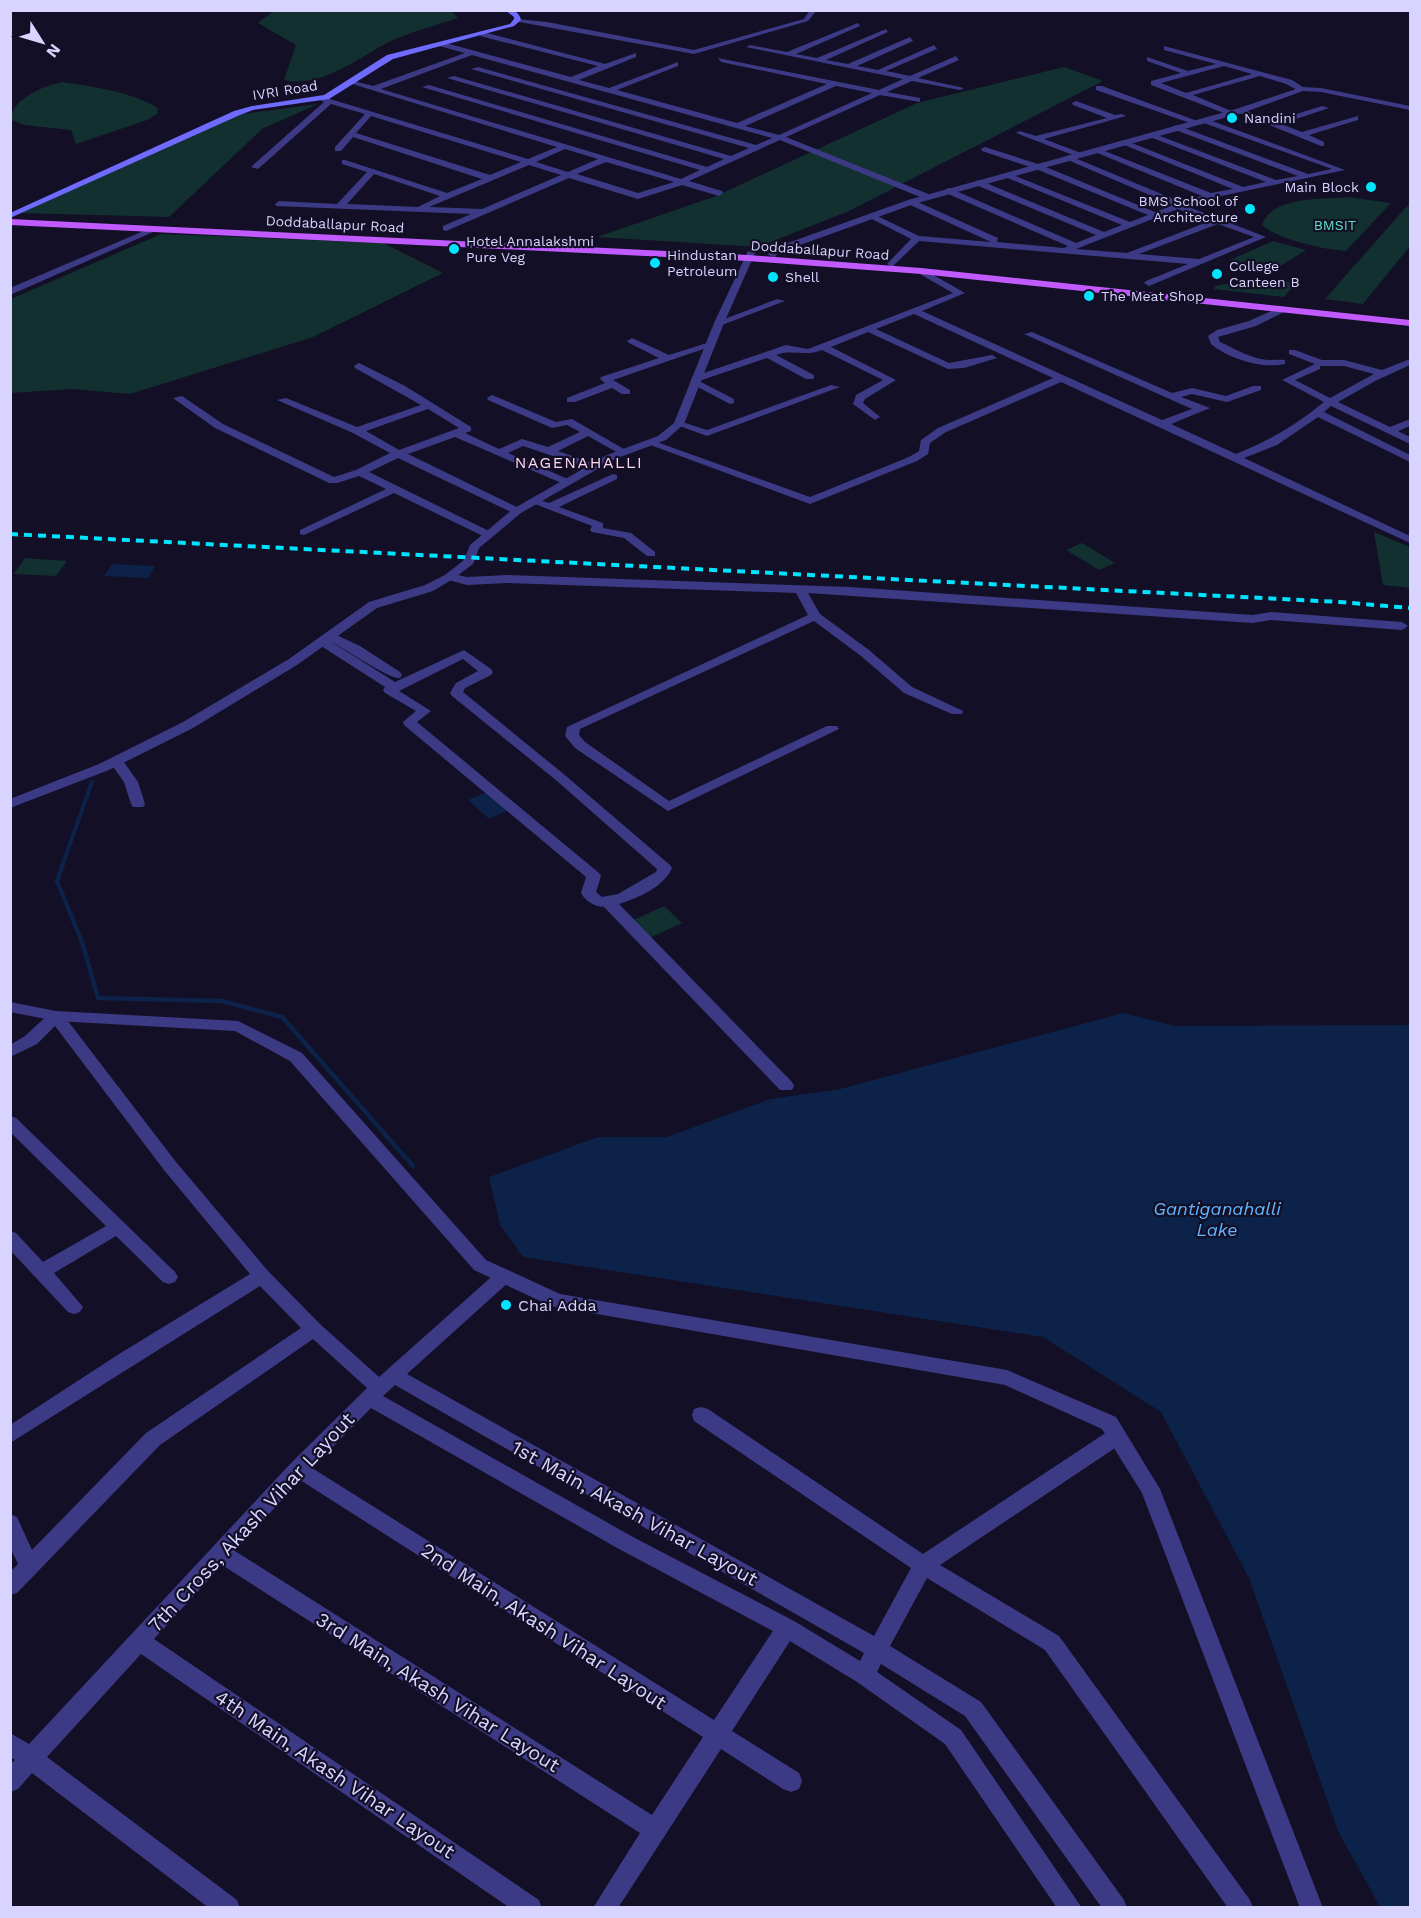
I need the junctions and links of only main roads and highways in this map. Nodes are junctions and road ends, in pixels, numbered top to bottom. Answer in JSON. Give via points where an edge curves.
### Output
{"nodes":[{"id":1,"x":508,"y":10,"type":"edge"},
{"id":2,"x":10,"y":216,"type":"edge"},
{"id":3,"x":10,"y":222,"type":"edge"},
{"id":4,"x":750,"y":256,"type":"junction"},
{"id":5,"x":770,"y":257,"type":"junction"},
{"id":6,"x":1410,"y":315,"type":"edge"},
{"id":7,"x":1410,"y":323,"type":"edge"}],
"edges":[{"from":1,"to":2,"type":"main road","name":"IVRI Road","via":[[517,16],[512,26],[390,57],[326,97],[237,113]]},
{"from":2,"to":4,"type":"main road","name":"Doddaballapur Road"},
{"from":3,"to":4,"type":"main road","name":"Doddaballapur Road"},
{"from":4,"to":5,"type":"main road","name":"Doddaballapur Road"},
{"from":5,"to":6,"type":"main road","name":"Doddaballapur Road","via":[[892,264]]},
{"from":5,"to":7,"type":"main road","name":"Doddaballapur Road"}]}
